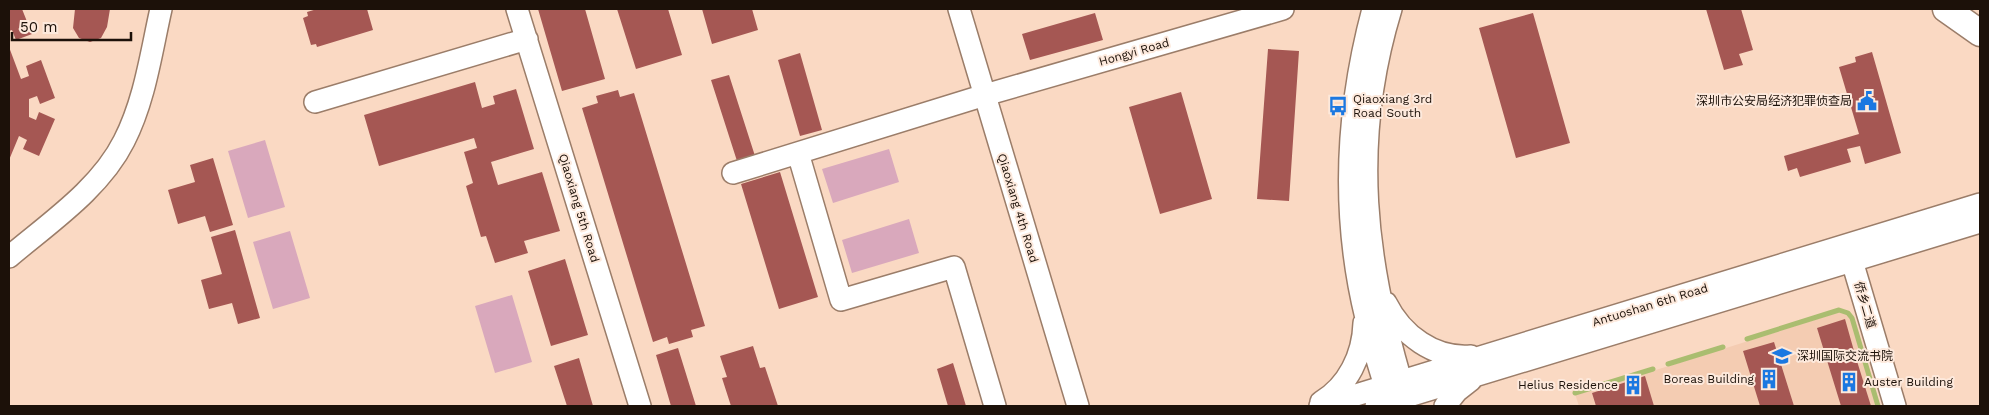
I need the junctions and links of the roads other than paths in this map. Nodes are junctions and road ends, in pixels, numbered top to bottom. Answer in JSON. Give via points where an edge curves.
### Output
{"nodes":[{"id":1,"x":161,"y":9,"type":"edge"},
{"id":2,"x":517,"y":9,"type":"edge"},
{"id":3,"x":959,"y":9,"type":"edge"},
{"id":4,"x":1283,"y":9,"type":"edge"},
{"id":5,"x":1372,"y":9,"type":"edge"},
{"id":6,"x":1391,"y":9,"type":"edge"},
{"id":7,"x":1946,"y":9,"type":"edge"},
{"id":8,"x":1980,"y":33,"type":"edge"},
{"id":9,"x":527,"y":39,"type":"junction"},
{"id":10,"x":984,"y":96,"type":"junction"},
{"id":11,"x":315,"y":102,"type":"dead end"},
{"id":12,"x":798,"y":153,"type":"junction"},
{"id":13,"x":733,"y":173,"type":"dead end"},
{"id":14,"x":1980,"y":204,"type":"edge"},
{"id":15,"x":1980,"y":222,"type":"edge"},
{"id":16,"x":9,"y":257,"type":"edge"},
{"id":17,"x":1852,"y":261,"type":"junction"},
{"id":18,"x":1375,"y":272,"type":"junction"},
{"id":19,"x":1363,"y":303,"type":"junction"},
{"id":20,"x":1492,"y":354,"type":"junction"},
{"id":21,"x":1481,"y":374,"type":"junction"},
{"id":22,"x":1394,"y":398,"type":"edge"},
{"id":23,"x":640,"y":406,"type":"edge"},
{"id":24,"x":995,"y":406,"type":"edge"},
{"id":25,"x":1078,"y":406,"type":"edge"},
{"id":26,"x":1313,"y":406,"type":"edge"},
{"id":27,"x":1320,"y":406,"type":"edge"},
{"id":28,"x":1445,"y":406,"type":"edge"},
{"id":29,"x":1895,"y":406,"type":"edge"}],
"edges":[{"from":1,"to":16,"type":"street","via":[[136,116],[123,143],[84,193]]},
{"from":2,"to":9,"type":"street","name":"Qiaoxiang 5th Road"},
{"from":3,"to":10,"type":"street","name":"Qiaoxiang 4th Road"},
{"from":4,"to":10,"type":"street","name":"Hongyi Road"},
{"from":5,"to":19,"type":"street","via":[[1358,72],[1350,144],[1350,214]]},
{"from":6,"to":18,"type":"street","via":[[1378,58],[1367,132],[1368,216]]},
{"from":7,"to":8,"type":"main road"},
{"from":9,"to":11,"type":"street"},
{"from":9,"to":23,"type":"street","name":"Qiaoxiang 5th Road"},
{"from":10,"to":12,"type":"street","name":"Hongyi Road"},
{"from":10,"to":25,"type":"street","name":"Qiaoxiang 4th Road"},
{"from":12,"to":13,"type":"street","name":"Hongyi Road"},
{"from":12,"to":24,"type":"street","via":[[842,300],[954,267]]},
{"from":14,"to":20,"type":"street","name":"Antuoshan 6th Road"},
{"from":15,"to":17,"type":"street","name":"Antuoshan 6th Road"},
{"from":17,"to":21,"type":"street","name":"Antuoshan 6th Road"},
{"from":17,"to":29,"type":"street","name":"侨乡二道"},
{"from":18,"to":20,"type":"street","via":[[1388,306],[1414,339],[1446,354],[1468,357]]},
{"from":18,"to":22,"type":"street"},
{"from":19,"to":22,"type":"street"},
{"from":19,"to":26,"type":"street","via":[[1362,336],[1348,377],[1335,393]]},
{"from":20,"to":22,"type":"street","name":"Antuoshan 6th Road"},
{"from":21,"to":22,"type":"street","name":"Antuoshan 6th Road"},
{"from":21,"to":28,"type":"street","via":[[1464,385]]},
{"from":22,"to":27,"type":"street","name":"Antuoshan 6th Road"}]}
